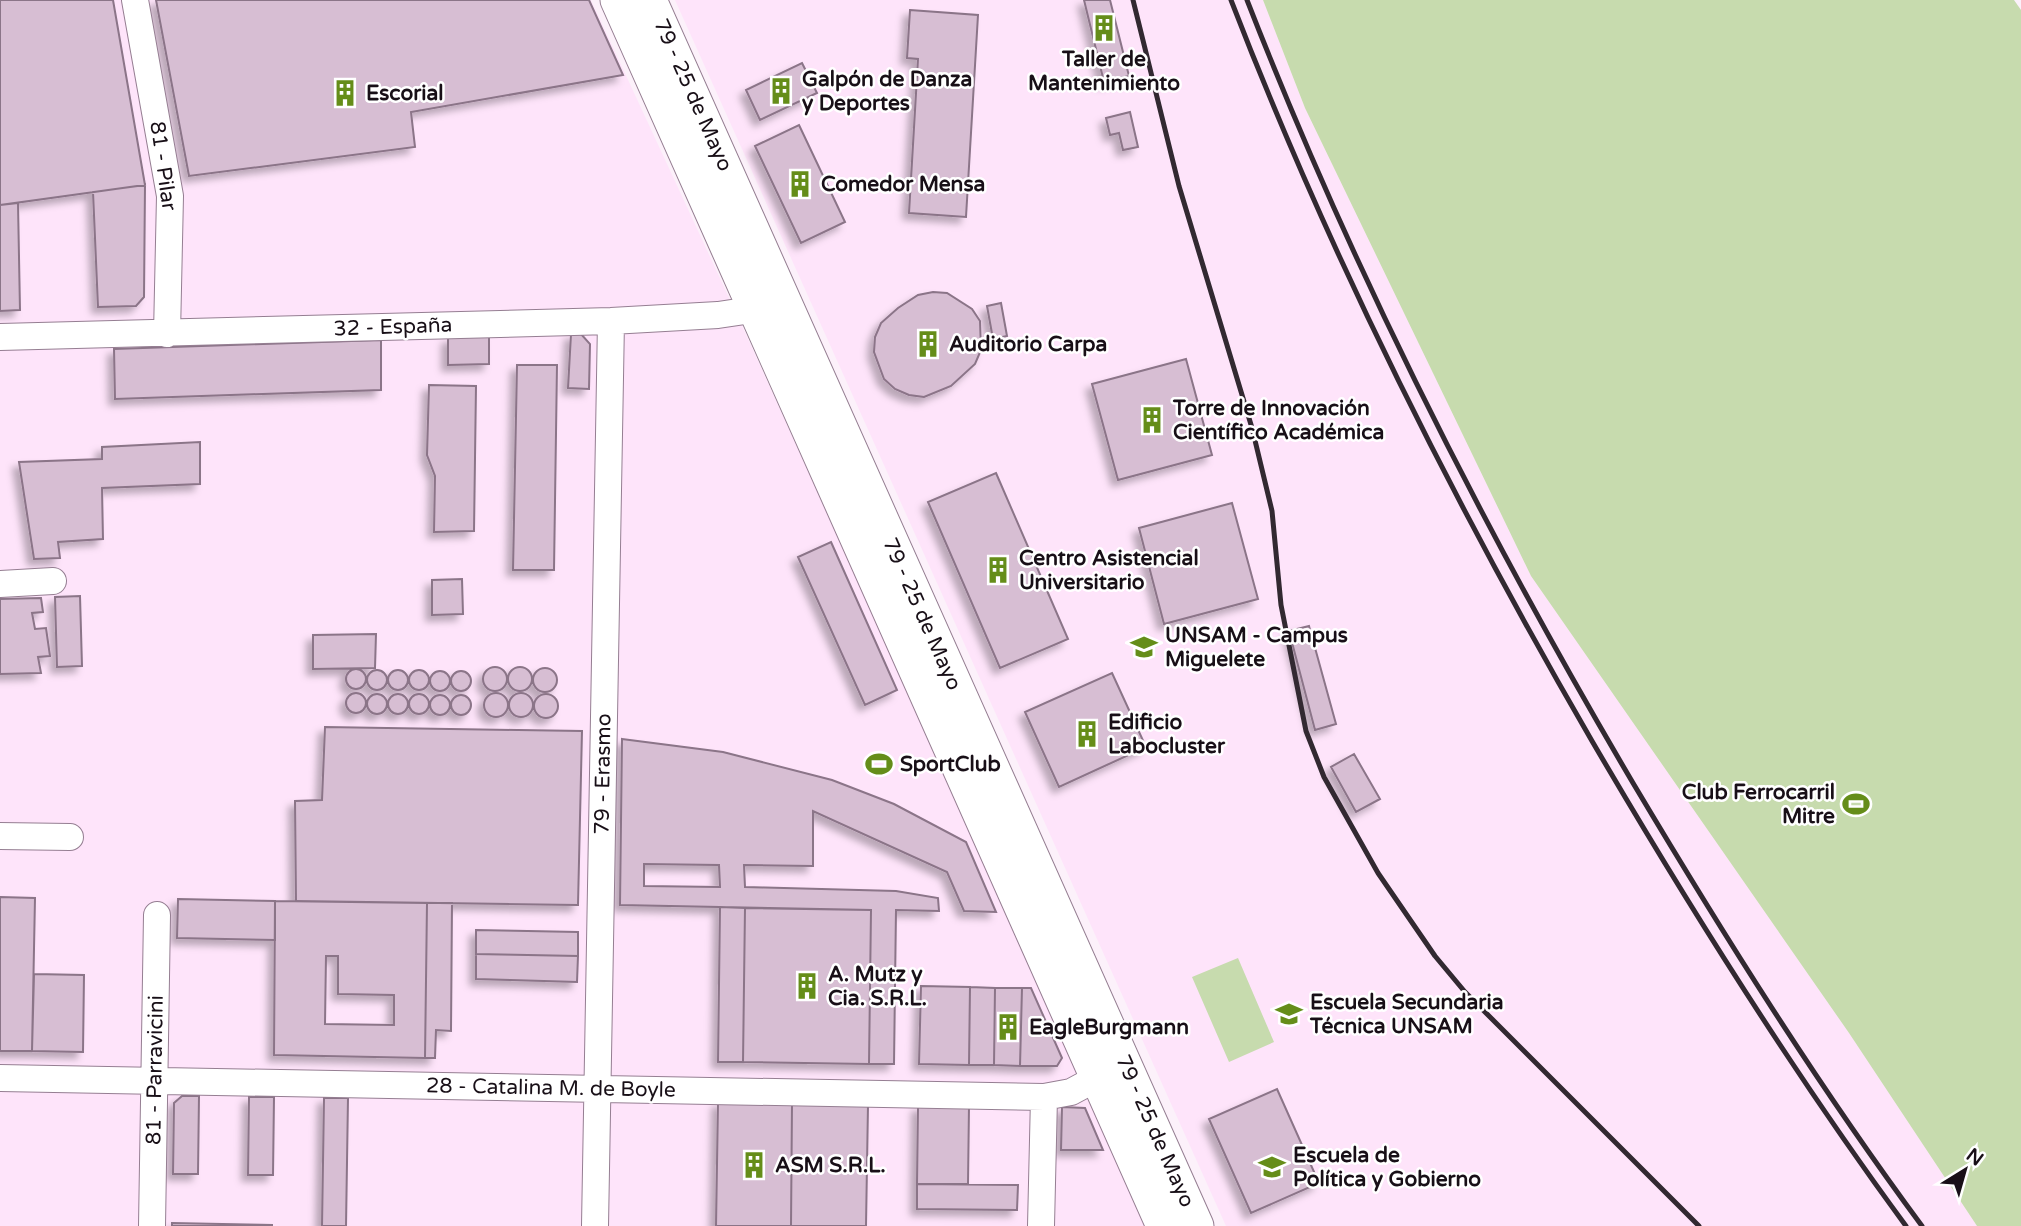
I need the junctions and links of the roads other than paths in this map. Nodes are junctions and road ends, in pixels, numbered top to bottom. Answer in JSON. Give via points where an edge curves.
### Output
{"nodes":[{"id":1,"x":135,"y":0,"type":"edge"},
{"id":2,"x":617,"y":0,"type":"edge"},
{"id":3,"x":650,"y":0,"type":"edge"},
{"id":4,"x":770,"y":307,"type":"junction"},
{"id":5,"x":611,"y":321,"type":"junction"},
{"id":6,"x":167,"y":334,"type":"junction"},
{"id":7,"x":0,"y":337,"type":"edge"},
{"id":8,"x":53,"y":582,"type":"dead end"},
{"id":9,"x":0,"y":584,"type":"edge"},
{"id":10,"x":0,"y":836,"type":"edge"},
{"id":11,"x":70,"y":837,"type":"dead end"},
{"id":12,"x":157,"y":915,"type":"dead end"},
{"id":13,"x":0,"y":1077,"type":"edge"},
{"id":14,"x":1097,"y":1078,"type":"junction"},
{"id":15,"x":155,"y":1080,"type":"junction"},
{"id":16,"x":597,"y":1089,"type":"junction"},
{"id":17,"x":1044,"y":1097,"type":"junction"},
{"id":18,"x":152,"y":1226,"type":"edge"},
{"id":19,"x":595,"y":1226,"type":"edge"},
{"id":20,"x":1041,"y":1226,"type":"edge"},
{"id":21,"x":1163,"y":1226,"type":"edge"},
{"id":22,"x":1197,"y":1226,"type":"edge"}],
"edges":[{"from":1,"to":6,"type":"street","name":"81 - Pilar","via":[[170,196]]},
{"from":2,"to":4,"type":"main road","name":"79 - 25 de Mayo"},
{"from":3,"to":4,"type":"main road","name":"79 - 25 de Mayo"},
{"from":4,"to":5,"type":"street","name":"32 - España"},
{"from":4,"to":14,"type":"main road","name":"79 - 25 de Mayo"},
{"from":4,"to":22,"type":"main road","name":"79 - 25 de Mayo"},
{"from":5,"to":6,"type":"street","name":"32 - España"},
{"from":5,"to":16,"type":"street","name":"79 - Erasmo"},
{"from":6,"to":7,"type":"street","name":"32 - España"},
{"from":8,"to":9,"type":"street"},
{"from":10,"to":11,"type":"street"},
{"from":12,"to":15,"type":"street","name":"81 - Parravicini"},
{"from":13,"to":15,"type":"street","name":"28 - Catalina M. de Boyle"},
{"from":14,"to":17,"type":"street","name":"28 - Catalina M. de Boyle"},
{"from":14,"to":21,"type":"main road","name":"79 - 25 de Mayo"},
{"from":15,"to":16,"type":"street","name":"28 - Catalina M. de Boyle"},
{"from":15,"to":18,"type":"street","name":"81 - Parravicini"},
{"from":16,"to":17,"type":"street","name":"28 - Catalina M. de Boyle"},
{"from":16,"to":19,"type":"street","name":"79 - Erasmo"},
{"from":17,"to":20,"type":"street"}]}
